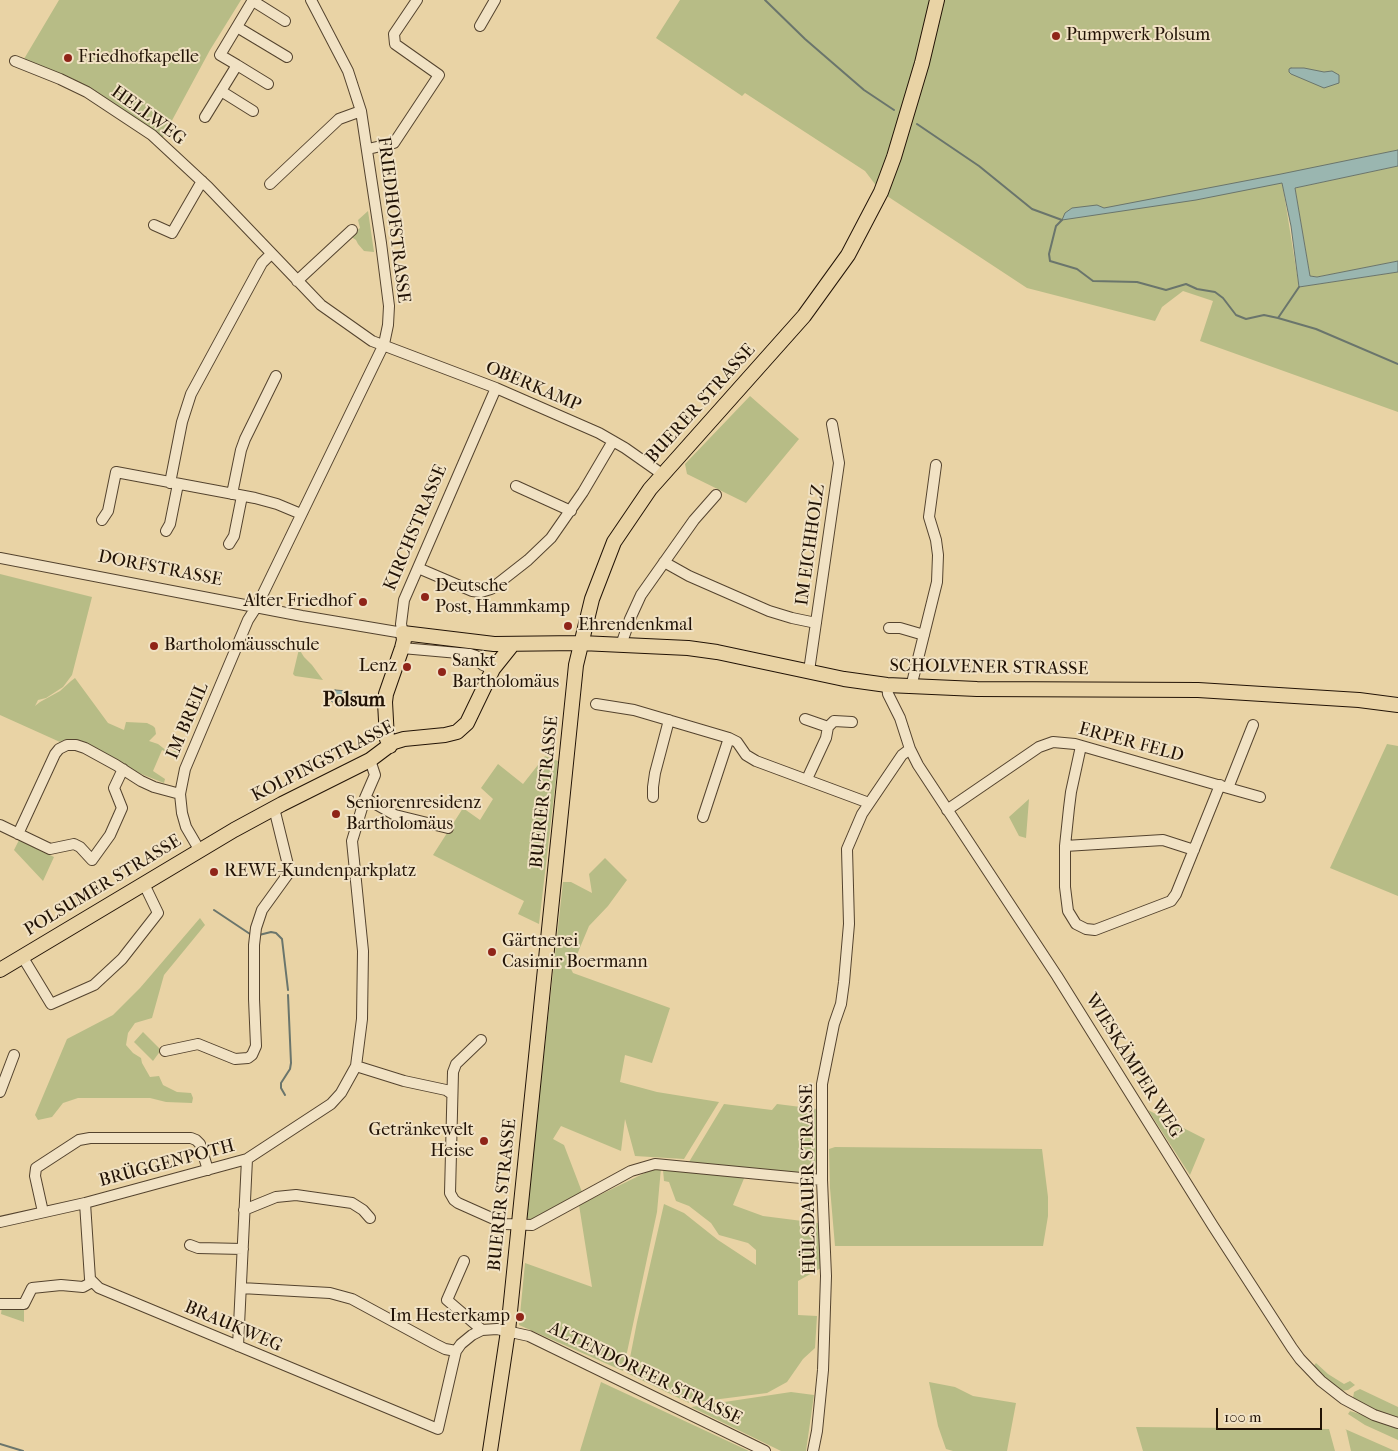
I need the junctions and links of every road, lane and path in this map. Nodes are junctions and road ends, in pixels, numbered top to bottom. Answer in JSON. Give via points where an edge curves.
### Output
{"nodes":[{"id":1,"x":253,"y":0,"type":"edge"},
{"id":2,"x":417,"y":0,"type":"edge"},
{"id":3,"x":495,"y":0,"type":"edge"},
{"id":4,"x":937,"y":0,"type":"edge"},
{"id":5,"x":314,"y":1,"type":"edge"},
{"id":6,"x":285,"y":21,"type":"dead end"},
{"id":7,"x":480,"y":26,"type":"dead end"},
{"id":8,"x":237,"y":27,"type":"junction"},
{"id":9,"x":287,"y":57,"type":"dead end"},
{"id":10,"x":15,"y":61,"type":"dead end"},
{"id":11,"x":237,"y":65,"type":"junction"},
{"id":12,"x":268,"y":84,"type":"dead end"},
{"id":13,"x":221,"y":91,"type":"junction"},
{"id":14,"x":254,"y":110,"type":"dead end"},
{"id":15,"x":361,"y":111,"type":"junction"},
{"id":16,"x":205,"y":117,"type":"dead end"},
{"id":17,"x":368,"y":149,"type":"junction"},
{"id":18,"x":202,"y":181,"type":"junction"},
{"id":19,"x":270,"y":184,"type":"dead end"},
{"id":20,"x":154,"y":225,"type":"dead end"},
{"id":21,"x":352,"y":230,"type":"dead end"},
{"id":22,"x":271,"y":254,"type":"junction"},
{"id":23,"x":297,"y":281,"type":"junction"},
{"id":24,"x":384,"y":344,"type":"junction"},
{"id":25,"x":276,"y":376,"type":"dead end"},
{"id":26,"x":496,"y":388,"type":"junction"},
{"id":27,"x":832,"y":424,"type":"dead end"},
{"id":28,"x":613,"y":441,"type":"junction"},
{"id":29,"x":936,"y":465,"type":"dead end"},
{"id":30,"x":662,"y":474,"type":"junction"},
{"id":31,"x":174,"y":484,"type":"junction"},
{"id":32,"x":516,"y":486,"type":"dead end"},
{"id":33,"x":237,"y":495,"type":"junction"},
{"id":34,"x":716,"y":495,"type":"dead end"},
{"id":35,"x":571,"y":511,"type":"junction"},
{"id":36,"x":301,"y":514,"type":"junction"},
{"id":37,"x":102,"y":520,"type":"dead end"},
{"id":38,"x":166,"y":531,"type":"dead end"},
{"id":39,"x":229,"y":544,"type":"dead end"},
{"id":40,"x":0,"y":558,"type":"edge"},
{"id":41,"x":664,"y":562,"type":"junction"},
{"id":42,"x":418,"y":568,"type":"junction"},
{"id":43,"x":256,"y":606,"type":"junction"},
{"id":44,"x":816,"y":623,"type":"junction"},
{"id":45,"x":889,"y":628,"type":"dead end"},
{"id":46,"x":403,"y":633,"type":"junction"},
{"id":47,"x":924,"y":635,"type":"junction"},
{"id":48,"x":581,"y":643,"type":"junction"},
{"id":49,"x":513,"y":644,"type":"junction"},
{"id":50,"x":621,"y":645,"type":"junction"},
{"id":51,"x":402,"y":648,"type":"junction"},
{"id":52,"x":493,"y":669,"type":"junction"},
{"id":53,"x":809,"y":671,"type":"junction"},
{"id":54,"x":887,"y":685,"type":"junction"},
{"id":55,"x":910,"y":686,"type":"junction"},
{"id":56,"x":596,"y":704,"type":"dead end"},
{"id":57,"x":1398,"y":705,"type":"edge"},
{"id":58,"x":805,"y":719,"type":"dead end"},
{"id":59,"x":669,"y":720,"type":"junction"},
{"id":60,"x":852,"y":722,"type":"dead end"},
{"id":61,"x":1253,"y":725,"type":"dead end"},
{"id":62,"x":828,"y":727,"type":"junction"},
{"id":63,"x":729,"y":738,"type":"junction"},
{"id":64,"x":390,"y":746,"type":"junction"},
{"id":65,"x":1081,"y":746,"type":"junction"},
{"id":66,"x":910,"y":749,"type":"junction"},
{"id":67,"x":370,"y":760,"type":"junction"},
{"id":68,"x":122,"y":769,"type":"junction"},
{"id":69,"x":806,"y":779,"type":"junction"},
{"id":70,"x":1224,"y":786,"type":"junction"},
{"id":71,"x":180,"y":794,"type":"junction"},
{"id":72,"x":653,"y":797,"type":"dead end"},
{"id":73,"x":1260,"y":797,"type":"dead end"},
{"id":74,"x":365,"y":798,"type":"junction"},
{"id":75,"x":869,"y":803,"type":"junction"},
{"id":76,"x":274,"y":808,"type":"junction"},
{"id":77,"x":947,"y":810,"type":"junction"},
{"id":78,"x":703,"y":816,"type":"dead end"},
{"id":79,"x":0,"y":825,"type":"edge"},
{"id":80,"x":448,"y":828,"type":"dead end"},
{"id":81,"x":18,"y":834,"type":"junction"},
{"id":82,"x":1065,"y":846,"type":"junction"},
{"id":83,"x":1194,"y":850,"type":"junction"},
{"id":84,"x":200,"y":851,"type":"junction"},
{"id":85,"x":144,"y":884,"type":"junction"},
{"id":86,"x":22,"y":956,"type":"junction"},
{"id":87,"x":0,"y":970,"type":"edge"},
{"id":88,"x":481,"y":1040,"type":"dead end"},
{"id":89,"x":164,"y":1051,"type":"dead end"},
{"id":90,"x":14,"y":1055,"type":"dead end"},
{"id":91,"x":356,"y":1066,"type":"junction"},
{"id":92,"x":0,"y":1092,"type":"edge"},
{"id":93,"x":452,"y":1094,"type":"junction"},
{"id":94,"x":247,"y":1160,"type":"junction"},
{"id":95,"x":208,"y":1170,"type":"junction"},
{"id":96,"x":822,"y":1180,"type":"junction"},
{"id":97,"x":86,"y":1203,"type":"junction"},
{"id":98,"x":244,"y":1210,"type":"junction"},
{"id":99,"x":43,"y":1212,"type":"junction"},
{"id":100,"x":370,"y":1218,"type":"dead end"},
{"id":101,"x":0,"y":1222,"type":"edge"},
{"id":102,"x":518,"y":1225,"type":"junction"},
{"id":103,"x":190,"y":1245,"type":"dead end"},
{"id":104,"x":242,"y":1249,"type":"junction"},
{"id":105,"x":464,"y":1261,"type":"dead end"},
{"id":106,"x":92,"y":1282,"type":"junction"},
{"id":107,"x":241,"y":1288,"type":"junction"},
{"id":108,"x":0,"y":1304,"type":"edge"},
{"id":109,"x":482,"y":1330,"type":"junction"},
{"id":110,"x":508,"y":1331,"type":"junction"},
{"id":111,"x":238,"y":1346,"type":"junction"},
{"id":112,"x":456,"y":1351,"type":"junction"},
{"id":113,"x":1398,"y":1423,"type":"edge"},
{"id":114,"x":490,"y":1451,"type":"edge"},
{"id":115,"x":765,"y":1451,"type":"edge"},
{"id":116,"x":813,"y":1451,"type":"edge"}],
"edges":[{"from":1,"to":6,"type":"street"},
{"from":1,"to":8,"type":"street"},
{"from":2,"to":17,"type":"street","via":[[394,34],[395,44],[439,75],[394,143]]},
{"from":3,"to":7,"type":"street"},
{"from":4,"to":30,"type":"main road","name":"BUERER STRASSE","via":[[894,157],[848,255],[804,316]]},
{"from":5,"to":15,"type":"street","name":"FRIEDHOFSTRASSE","via":[[348,72]]},
{"from":8,"to":9,"type":"street"},
{"from":8,"to":11,"type":"street","via":[[220,55]]},
{"from":10,"to":18,"type":"street","name":"HELLWEG","via":[[87,92],[152,135]]},
{"from":11,"to":12,"type":"street"},
{"from":11,"to":13,"type":"street"},
{"from":13,"to":14,"type":"street"},
{"from":13,"to":16,"type":"street"},
{"from":15,"to":17,"type":"street","name":"FRIEDHOFSTRASSE"},
{"from":15,"to":19,"type":"street","via":[[339,119]]},
{"from":17,"to":24,"type":"street","name":"FRIEDHOFSTRASSE","via":[[389,306]]},
{"from":18,"to":20,"type":"street","via":[[172,233]]},
{"from":18,"to":22,"type":"street","name":"HELLWEG"},
{"from":21,"to":23,"type":"street"},
{"from":22,"to":23,"type":"street","name":"HELLWEG"},
{"from":22,"to":31,"type":"street","via":[[262,263],[191,394],[182,422]]},
{"from":23,"to":24,"type":"street","name":"HELLWEG","via":[[334,316],[372,341]]},
{"from":24,"to":26,"type":"street","name":"OBERKAMP"},
{"from":24,"to":36,"type":"street","name":"FRIEDHOFSTRASSE"},
{"from":25,"to":33,"type":"street","via":[[241,450]]},
{"from":26,"to":28,"type":"street","name":"OBERKAMP"},
{"from":26,"to":42,"type":"street","name":"KIRCHSTRASSE"},
{"from":27,"to":44,"type":"street","name":"IM EICHHOLZ","via":[[839,462]]},
{"from":28,"to":30,"type":"street","name":"OBERKAMP"},
{"from":28,"to":35,"type":"street"},
{"from":29,"to":47,"type":"street","via":[[929,517],[936,540],[938,572]]},
{"from":30,"to":48,"type":"main road","name":"BUERER STRASSE","via":[[614,542],[592,599]]},
{"from":31,"to":33,"type":"street"},
{"from":31,"to":37,"type":"street","via":[[116,472],[108,512]]},
{"from":31,"to":38,"type":"street","via":[[170,524]]},
{"from":32,"to":35,"type":"street"},
{"from":33,"to":36,"type":"street","via":[[277,504]]},
{"from":33,"to":39,"type":"street","via":[[234,536]]},
{"from":34,"to":41,"type":"street"},
{"from":35,"to":42,"type":"street","via":[[540,550],[491,589],[472,591]]},
{"from":36,"to":43,"type":"street","name":"FRIEDHOFSTRASSE"},
{"from":40,"to":43,"type":"street","name":"DORFSTRASSE"},
{"from":41,"to":44,"type":"street","via":[[769,611]]},
{"from":41,"to":50,"type":"street","via":[[641,595]]},
{"from":42,"to":46,"type":"street","name":"KIRCHSTRASSE","via":[[404,600]]},
{"from":43,"to":46,"type":"street","name":"DORFSTRASSE"},
{"from":43,"to":71,"type":"street","name":"IM BREIL","via":[[187,762]]},
{"from":44,"to":53,"type":"street","name":"IM EICHHOLZ"},
{"from":45,"to":47,"type":"street"},
{"from":46,"to":49,"type":"main road","name":"DORFSTRASSE"},
{"from":46,"to":51,"type":"main road","name":"KIRCHSTRASSE"},
{"from":47,"to":55,"type":"street"},
{"from":48,"to":49,"type":"main road","name":"DORFSTRASSE"},
{"from":48,"to":50,"type":"main road","name":"SCHOLVENER STRASSE"},
{"from":48,"to":102,"type":"main road","name":"BUERER STRASSE","via":[[576,665]]},
{"from":49,"to":52,"type":"main road","name":"KOLPINGSTRASSE"},
{"from":50,"to":53,"type":"main road","name":"SCHOLVENER STRASSE","via":[[717,652]]},
{"from":51,"to":52,"type":"street","via":[[470,654]]},
{"from":51,"to":64,"type":"main road","name":"KIRCHSTRASSE","via":[[386,694]]},
{"from":52,"to":64,"type":"main road","name":"KOLPINGSTRASSE","via":[[470,719],[460,729],[451,734],[404,739]]},
{"from":53,"to":54,"type":"main road","name":"SCHOLVENER STRASSE"},
{"from":54,"to":55,"type":"main road","name":"SCHOLVENER STRASSE"},
{"from":54,"to":66,"type":"street","name":"WIESKÄMPER WEG"},
{"from":55,"to":57,"type":"main road","name":"SCHOLVENER STRASSE","via":[[1198,690]]},
{"from":56,"to":59,"type":"street"},
{"from":58,"to":62,"type":"street"},
{"from":59,"to":63,"type":"street"},
{"from":59,"to":72,"type":"street","via":[[652,787]]},
{"from":60,"to":62,"type":"street","via":[[834,721]]},
{"from":61,"to":70,"type":"street"},
{"from":62,"to":69,"type":"street"},
{"from":63,"to":69,"type":"street","via":[[756,761]]},
{"from":63,"to":78,"type":"street"},
{"from":64,"to":67,"type":"main road","name":"KOLPINGSTRASSE"},
{"from":65,"to":70,"type":"street","name":"ERPER FELD"},
{"from":65,"to":77,"type":"street","name":"ERPER FELD","via":[[1053,742],[1039,747]]},
{"from":65,"to":82,"type":"street","via":[[1071,792]]},
{"from":66,"to":75,"type":"street","name":"HÜLSDAUER STRASSE","via":[[902,755]]},
{"from":66,"to":77,"type":"street","name":"WIESKÄMPER WEG"},
{"from":67,"to":74,"type":"street","name":"BRÜGGENPOTH","via":[[375,774]]},
{"from":67,"to":76,"type":"main road","name":"KOLPINGSTRASSE"},
{"from":68,"to":71,"type":"street","via":[[140,781]]},
{"from":68,"to":81,"type":"street","via":[[76,744],[59,749]]},
{"from":68,"to":81,"type":"street","via":[[114,788],[122,808],[110,835],[92,860],[74,844],[50,849]]},
{"from":69,"to":75,"type":"street"},
{"from":70,"to":73,"type":"street","name":"ERPER FELD"},
{"from":70,"to":83,"type":"street"},
{"from":71,"to":84,"type":"street","name":"IM BREIL","via":[[186,827]]},
{"from":74,"to":80,"type":"street","via":[[395,815]]},
{"from":74,"to":91,"type":"street","name":"BRÜGGENPOTH","via":[[352,841],[364,951],[363,1017]]},
{"from":75,"to":96,"type":"street","name":"HÜLSDAUER STRASSE","via":[[847,849],[849,924],[841,1004],[822,1084]]},
{"from":76,"to":84,"type":"main road","name":"KOLPINGSTRASSE"},
{"from":76,"to":89,"type":"street","via":[[289,869],[262,910],[256,928],[256,1046],[252,1055],[235,1059],[198,1044]]},
{"from":77,"to":113,"type":"street","name":"WIESKÄMPER WEG","via":[[1057,976],[1300,1360],[1344,1399]]},
{"from":79,"to":81,"type":"street"},
{"from":82,"to":83,"type":"street","via":[[1162,840]]},
{"from":82,"to":83,"type":"street","via":[[1068,911],[1076,924],[1095,930],[1172,900]]},
{"from":84,"to":85,"type":"main road","name":"POLSUMER STRASSE"},
{"from":85,"to":86,"type":"main road","name":"POLSUMER STRASSE"},
{"from":85,"to":86,"type":"street","via":[[158,913],[122,958],[94,985],[51,1004]]},
{"from":86,"to":87,"type":"main road","name":"POLSUMER STRASSE"},
{"from":88,"to":93,"type":"street","via":[[456,1064]]},
{"from":90,"to":92,"type":"street"},
{"from":91,"to":93,"type":"street"},
{"from":91,"to":94,"type":"street","name":"BRÜGGENPOTH","via":[[331,1104]]},
{"from":93,"to":102,"type":"street","via":[[450,1194],[458,1203],[505,1224]]},
{"from":94,"to":95,"type":"street","name":"BRÜGGENPOTH"},
{"from":94,"to":98,"type":"street"},
{"from":95,"to":97,"type":"street","name":"BRÜGGENPOTH"},
{"from":95,"to":99,"type":"street","via":[[200,1144],[191,1138],[80,1140],[36,1168]]},
{"from":96,"to":102,"type":"street","via":[[655,1164],[631,1171],[537,1223]]},
{"from":96,"to":116,"type":"street","name":"HÜLSDAUER STRASSE","via":[[826,1245],[825,1316],[823,1370]]},
{"from":97,"to":99,"type":"street","name":"BRÜGGENPOTH"},
{"from":97,"to":106,"type":"street"},
{"from":98,"to":100,"type":"street","via":[[276,1197],[296,1195],[352,1203]]},
{"from":98,"to":104,"type":"street"},
{"from":99,"to":101,"type":"street","name":"BRÜGGENPOTH"},
{"from":102,"to":110,"type":"main road","name":"BUERER STRASSE"},
{"from":103,"to":104,"type":"street"},
{"from":104,"to":107,"type":"street"},
{"from":105,"to":109,"type":"street","via":[[447,1300]]},
{"from":106,"to":108,"type":"street","via":[[83,1287],[48,1285],[32,1288],[24,1304]]},
{"from":106,"to":111,"type":"street","name":"BRAUKWEG","via":[[99,1288]]},
{"from":107,"to":111,"type":"street"},
{"from":107,"to":112,"type":"street","via":[[330,1293],[352,1299],[434,1344]]},
{"from":109,"to":110,"type":"street"},
{"from":109,"to":112,"type":"street"},
{"from":110,"to":114,"type":"main road","name":"BUERER STRASSE"},
{"from":110,"to":115,"type":"street","name":"ALTENDORFER STRASSE","via":[[529,1336]]},
{"from":111,"to":112,"type":"street","name":"BRAUKWEG","via":[[438,1429]]}]}
